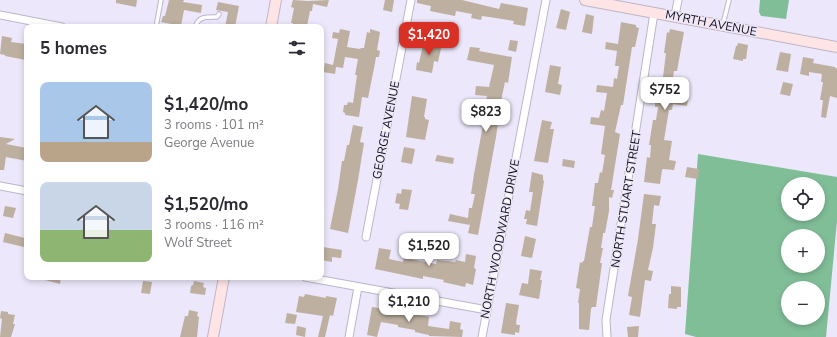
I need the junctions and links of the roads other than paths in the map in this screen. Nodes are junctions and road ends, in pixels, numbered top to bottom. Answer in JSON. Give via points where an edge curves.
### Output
{"nodes":[{"id":1,"x":161,"y":0,"type":"edge"},
{"id":2,"x":276,"y":0,"type":"edge"},
{"id":3,"x":411,"y":0,"type":"edge"},
{"id":4,"x":546,"y":0,"type":"edge"},
{"id":5,"x":585,"y":0,"type":"edge"},
{"id":6,"x":678,"y":0,"type":"edge"},
{"id":7,"x":729,"y":0,"type":"edge"},
{"id":8,"x":654,"y":13,"type":"junction"},
{"id":9,"x":219,"y":14,"type":"dead end"},
{"id":10,"x":0,"y":15,"type":"edge"},
{"id":11,"x":675,"y":16,"type":"junction"},
{"id":12,"x":46,"y":24,"type":"edge"},
{"id":13,"x":157,"y":24,"type":"edge"},
{"id":14,"x":196,"y":24,"type":"edge"},
{"id":15,"x":272,"y":24,"type":"edge"},
{"id":16,"x":723,"y":25,"type":"junction"},
{"id":17,"x":837,"y":47,"type":"edge"},
{"id":18,"x":0,"y":186,"type":"edge"},
{"id":19,"x":24,"y":190,"type":"edge"},
{"id":20,"x":366,"y":237,"type":"dead end"},
{"id":21,"x":223,"y":280,"type":"edge"},
{"id":22,"x":321,"y":280,"type":"edge"},
{"id":23,"x":358,"y":287,"type":"junction"},
{"id":24,"x":487,"y":310,"type":"junction"},
{"id":25,"x":213,"y":337,"type":"edge"},
{"id":26,"x":349,"y":337,"type":"edge"},
{"id":27,"x":482,"y":337,"type":"edge"},
{"id":28,"x":607,"y":337,"type":"edge"}],
"edges":[{"from":1,"to":13,"type":"lane"},
{"from":2,"to":15,"type":"street"},
{"from":3,"to":20,"type":"street","name":"GEORGE AVENUE"},
{"from":4,"to":24,"type":"street","name":"NORTH WOODWARD DRIVE"},
{"from":5,"to":8,"type":"street","name":"MYRTH AVENUE"},
{"from":6,"to":11,"type":"street"},
{"from":7,"to":16,"type":"lane"},
{"from":8,"to":11,"type":"street","name":"MYRTH AVENUE"},
{"from":8,"to":28,"type":"street","name":"NORTH STUART STREET","via":[[606,320]]},
{"from":9,"to":14,"type":"lane","via":[[217,17],[205,17]]},
{"from":10,"to":12,"type":"street"},
{"from":11,"to":16,"type":"street","name":"MYRTH AVENUE"},
{"from":16,"to":17,"type":"street","name":"MYRTH AVENUE"},
{"from":18,"to":19,"type":"street"},
{"from":21,"to":25,"type":"street"},
{"from":22,"to":23,"type":"street"},
{"from":23,"to":24,"type":"street"},
{"from":23,"to":26,"type":"street"},
{"from":24,"to":27,"type":"street","name":"NORTH WOODWARD DRIVE"}]}
